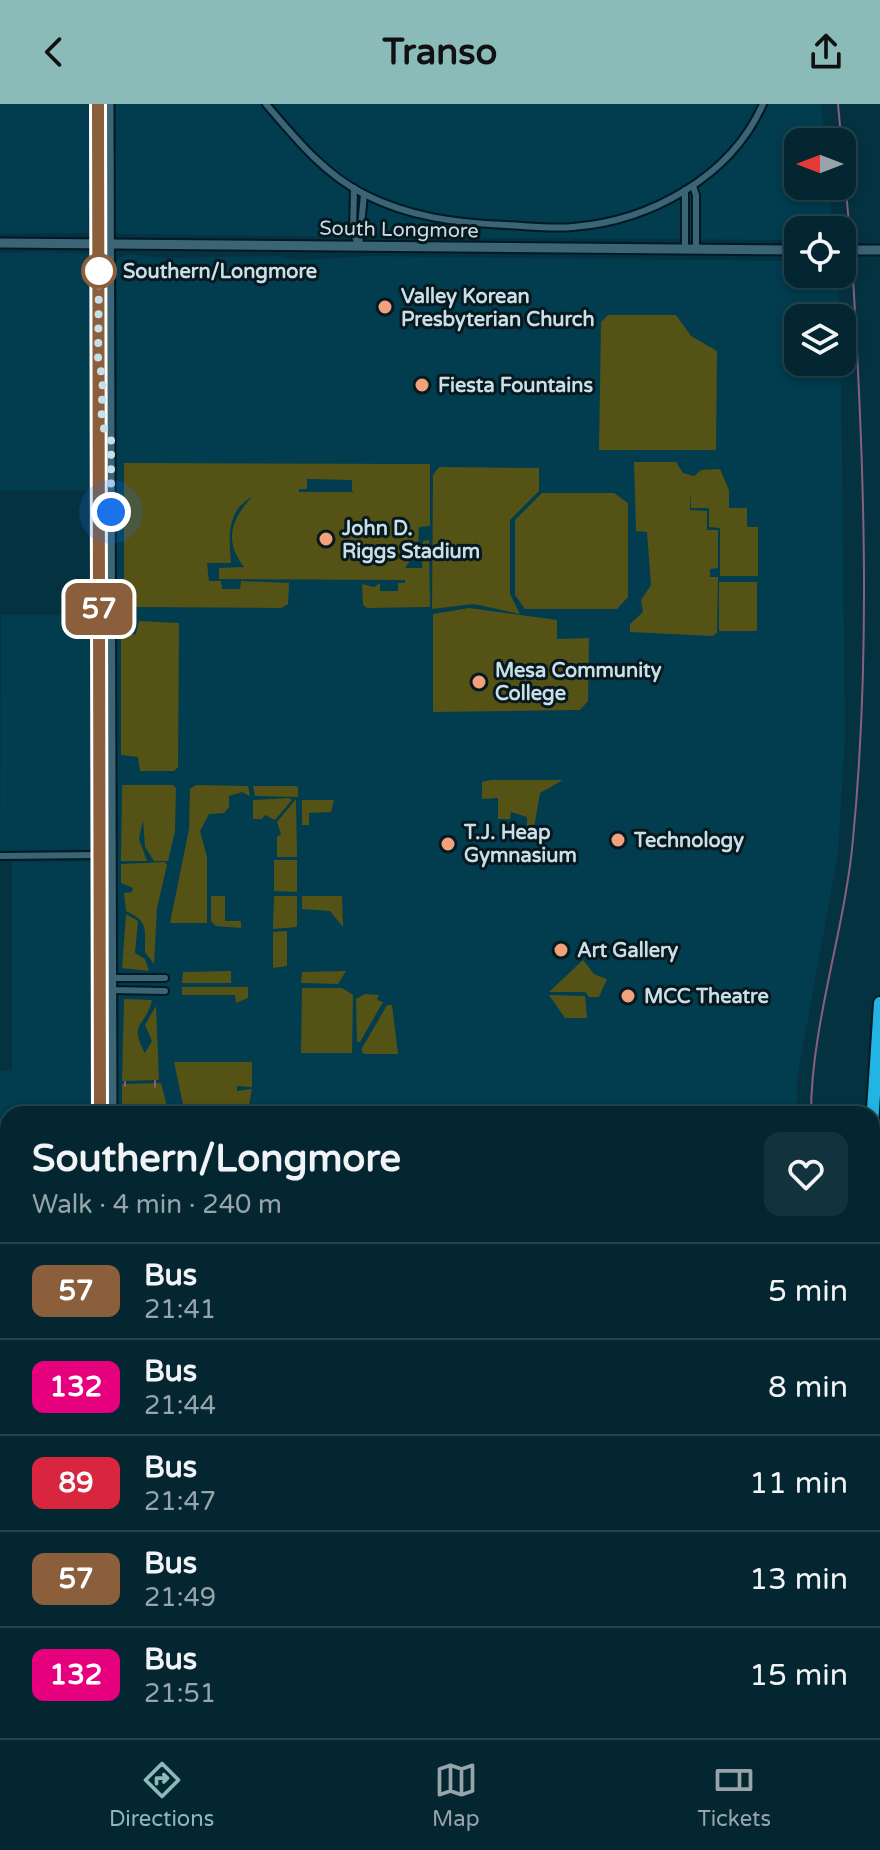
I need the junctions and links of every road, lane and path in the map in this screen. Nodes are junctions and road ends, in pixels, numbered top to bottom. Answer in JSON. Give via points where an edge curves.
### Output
{"nodes":[{"id":1,"x":98,"y":104,"type":"edge"},
{"id":2,"x":109,"y":104,"type":"edge"},
{"id":3,"x":266,"y":104,"type":"edge"},
{"id":4,"x":763,"y":104,"type":"edge"},
{"id":5,"x":693,"y":186,"type":"junction"},
{"id":6,"x":354,"y":188,"type":"junction"},
{"id":7,"x":685,"y":190,"type":"junction"},
{"id":8,"x":364,"y":194,"type":"junction"},
{"id":9,"x":0,"y":243,"type":"edge"},
{"id":10,"x":104,"y":244,"type":"junction"},
{"id":11,"x":359,"y":247,"type":"junction"},
{"id":12,"x":690,"y":250,"type":"junction"},
{"id":13,"x":784,"y":250,"type":"edge"},
{"id":14,"x":856,"y":250,"type":"edge"},
{"id":15,"x":880,"y":250,"type":"edge"},
{"id":16,"x":98,"y":364,"type":"junction"},
{"id":17,"x":111,"y":438,"type":"junction"},
{"id":18,"x":106,"y":855,"type":"junction"},
{"id":19,"x":0,"y":856,"type":"edge"},
{"id":20,"x":111,"y":978,"type":"junction"},
{"id":21,"x":165,"y":978,"type":"dead end"},
{"id":22,"x":100,"y":984,"type":"junction"},
{"id":23,"x":111,"y":990,"type":"junction"},
{"id":24,"x":165,"y":991,"type":"dead end"},
{"id":25,"x":880,"y":1003,"type":"edge"},
{"id":26,"x":100,"y":1081,"type":"junction"},
{"id":27,"x":100,"y":1106,"type":"edge"},
{"id":28,"x":108,"y":1106,"type":"edge"},
{"id":29,"x":109,"y":1106,"type":"edge"},
{"id":30,"x":873,"y":1106,"type":"edge"}],
"edges":[{"from":1,"to":10,"type":"main road"},
{"from":2,"to":10,"type":"main road"},
{"from":3,"to":6,"type":"street","via":[[307,151]]},
{"from":4,"to":5,"type":"street","via":[[742,140]]},
{"from":5,"to":7,"type":"street"},
{"from":5,"to":12,"type":"street"},
{"from":6,"to":8,"type":"street"},
{"from":6,"to":11,"type":"street","via":[[353,232]]},
{"from":7,"to":8,"type":"street","via":[[653,208],[612,221],[561,228],[454,223]]},
{"from":7,"to":12,"type":"street"},
{"from":8,"to":11,"type":"street"},
{"from":9,"to":10,"type":"main road","name":"South Longmore"},
{"from":10,"to":11,"type":"main road","name":"South Longmore"},
{"from":10,"to":16,"type":"main road"},
{"from":10,"to":17,"type":"main road"},
{"from":11,"to":12,"type":"main road","name":"South Longmore"},
{"from":12,"to":13,"type":"main road","name":"South Longmore"},
{"from":14,"to":15,"type":"main road"},
{"from":16,"to":17,"type":"main road","via":[[103,372],[104,429]]},
{"from":16,"to":18,"type":"main road"},
{"from":17,"to":18,"type":"main road"},
{"from":18,"to":19,"type":"street"},
{"from":18,"to":20,"type":"main road"},
{"from":18,"to":22,"type":"main road"},
{"from":20,"to":21,"type":"street"},
{"from":20,"to":22,"type":"street"},
{"from":20,"to":23,"type":"main road"},
{"from":22,"to":23,"type":"street"},
{"from":22,"to":26,"type":"main road"},
{"from":23,"to":24,"type":"street"},
{"from":23,"to":29,"type":"main road"},
{"from":25,"to":30,"type":"highway"},
{"from":26,"to":27,"type":"main road"},
{"from":26,"to":28,"type":"main road"}]}
